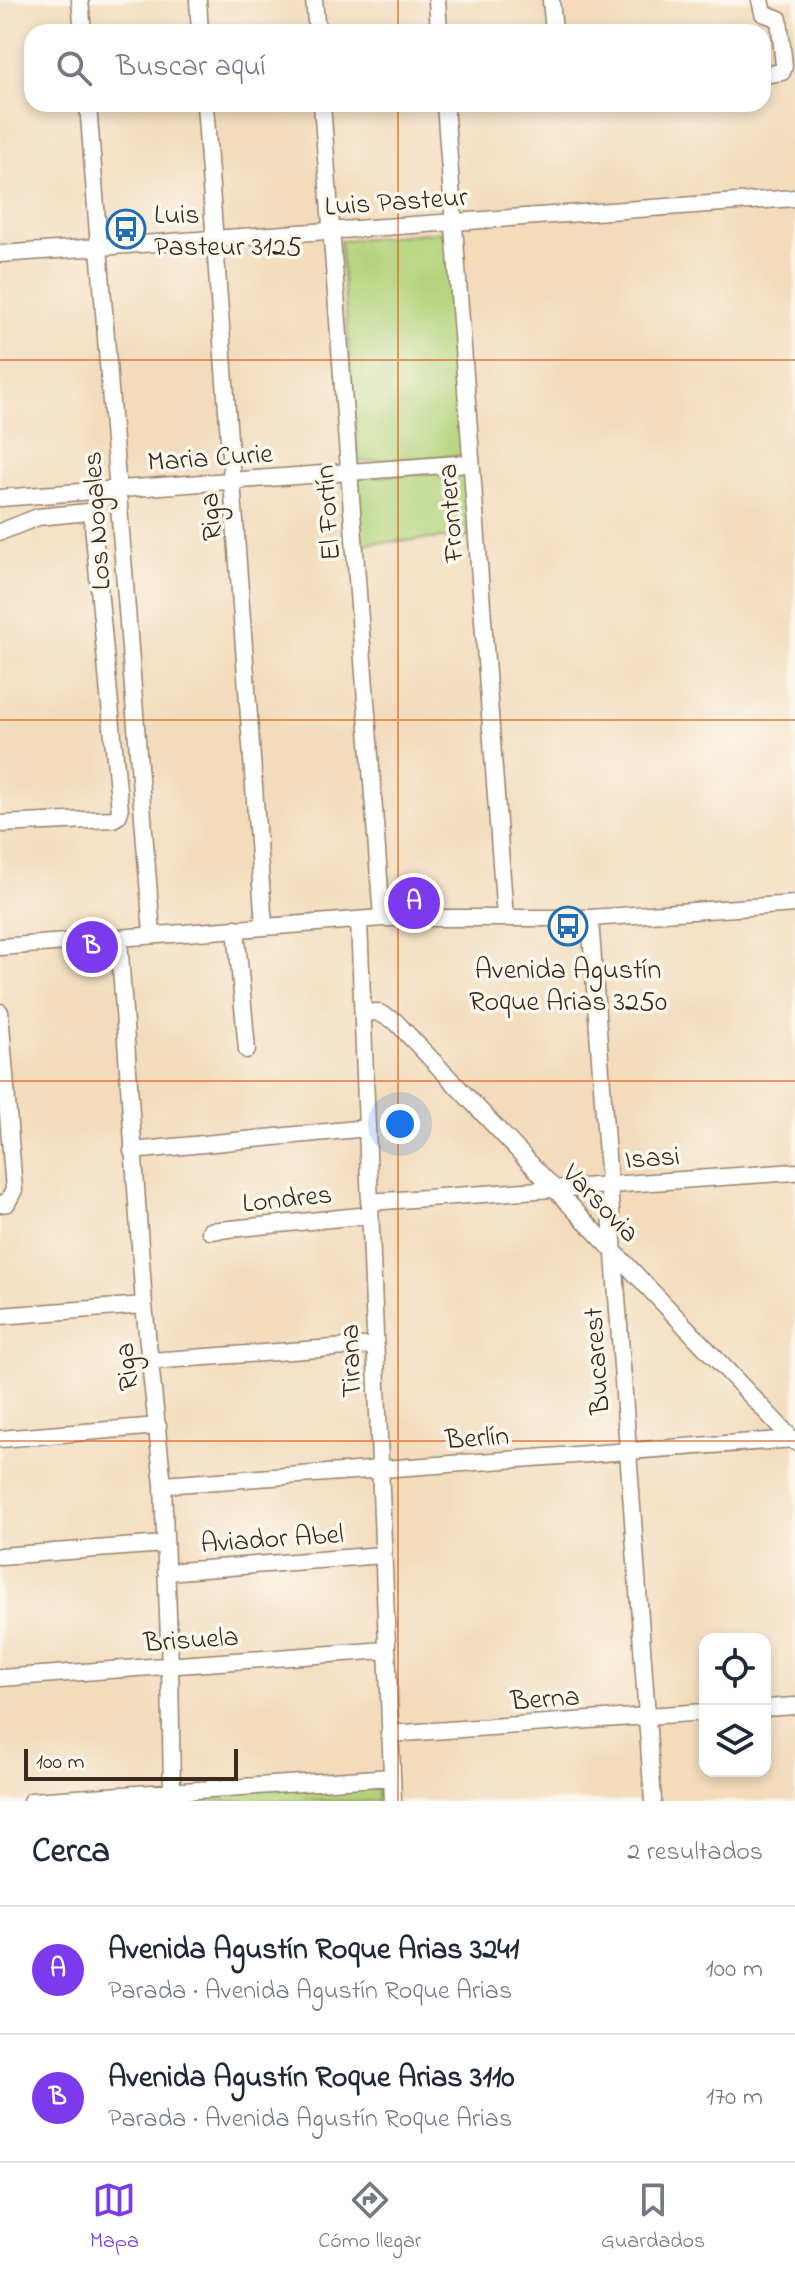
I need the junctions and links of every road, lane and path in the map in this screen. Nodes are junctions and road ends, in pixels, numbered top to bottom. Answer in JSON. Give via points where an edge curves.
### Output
{"nodes":[{"id":1,"x":80,"y":0,"type":"edge"},
{"id":2,"x":198,"y":0,"type":"edge"},
{"id":3,"x":314,"y":0,"type":"edge"},
{"id":4,"x":437,"y":0,"type":"edge"},
{"id":5,"x":551,"y":0,"type":"edge"},
{"id":6,"x":760,"y":0,"type":"edge"},
{"id":7,"x":82,"y":24,"type":"edge"},
{"id":8,"x":200,"y":24,"type":"edge"},
{"id":9,"x":316,"y":24,"type":"edge"},
{"id":10,"x":438,"y":24,"type":"edge"},
{"id":11,"x":553,"y":24,"type":"edge"},
{"id":12,"x":771,"y":74,"type":"edge"},
{"id":13,"x":89,"y":112,"type":"edge"},
{"id":14,"x":206,"y":112,"type":"edge"},
{"id":15,"x":323,"y":112,"type":"edge"},
{"id":16,"x":446,"y":112,"type":"edge"},
{"id":17,"x":795,"y":198,"type":"edge"},
{"id":18,"x":453,"y":222,"type":"junction"},
{"id":19,"x":331,"y":231,"type":"junction"},
{"id":20,"x":215,"y":239,"type":"junction"},
{"id":21,"x":99,"y":247,"type":"junction"},
{"id":22,"x":0,"y":254,"type":"edge"},
{"id":23,"x":471,"y":463,"type":"junction"},
{"id":24,"x":349,"y":472,"type":"junction"},
{"id":25,"x":232,"y":481,"type":"junction"},
{"id":26,"x":119,"y":488,"type":"junction"},
{"id":27,"x":0,"y":498,"type":"edge"},
{"id":28,"x":0,"y":532,"type":"edge"},
{"id":29,"x":0,"y":824,"type":"edge"},
{"id":30,"x":795,"y":904,"type":"edge"},
{"id":31,"x":382,"y":918,"type":"junction"},
{"id":32,"x":505,"y":918,"type":"junction"},
{"id":33,"x":590,"y":918,"type":"junction"},
{"id":34,"x":359,"y":920,"type":"junction"},
{"id":35,"x":264,"y":926,"type":"junction"},
{"id":36,"x":236,"y":928,"type":"junction"},
{"id":37,"x":152,"y":934,"type":"junction"},
{"id":38,"x":119,"y":938,"type":"junction"},
{"id":39,"x":0,"y":947,"type":"edge"},
{"id":40,"x":0,"y":1012,"type":"edge"},
{"id":41,"x":363,"y":1013,"type":"junction"},
{"id":42,"x":247,"y":1050,"type":"dead end"},
{"id":43,"x":367,"y":1128,"type":"junction"},
{"id":44,"x":132,"y":1151,"type":"junction"},
{"id":45,"x":795,"y":1172,"type":"edge"},
{"id":46,"x":609,"y":1186,"type":"junction"},
{"id":47,"x":554,"y":1189,"type":"junction"},
{"id":48,"x":0,"y":1204,"type":"edge"},
{"id":49,"x":370,"y":1209,"type":"junction"},
{"id":50,"x":210,"y":1231,"type":"dead end"},
{"id":51,"x":614,"y":1252,"type":"junction"},
{"id":52,"x":144,"y":1305,"type":"junction"},
{"id":53,"x":0,"y":1316,"type":"edge"},
{"id":54,"x":375,"y":1345,"type":"junction"},
{"id":55,"x":150,"y":1361,"type":"junction"},
{"id":56,"x":158,"y":1426,"type":"junction"},
{"id":57,"x":0,"y":1439,"type":"edge"},
{"id":58,"x":794,"y":1440,"type":"edge"},
{"id":59,"x":628,"y":1451,"type":"junction"},
{"id":60,"x":379,"y":1469,"type":"junction"},
{"id":61,"x":163,"y":1485,"type":"junction"},
{"id":62,"x":164,"y":1544,"type":"junction"},
{"id":63,"x":382,"y":1555,"type":"junction"},
{"id":64,"x":0,"y":1556,"type":"edge"},
{"id":65,"x":166,"y":1572,"type":"junction"},
{"id":66,"x":386,"y":1650,"type":"junction"},
{"id":67,"x":170,"y":1666,"type":"junction"},
{"id":68,"x":0,"y":1678,"type":"edge"},
{"id":69,"x":795,"y":1706,"type":"edge"},
{"id":70,"x":771,"y":1708,"type":"edge"},
{"id":71,"x":699,"y":1712,"type":"edge"},
{"id":72,"x":646,"y":1716,"type":"junction"},
{"id":73,"x":389,"y":1734,"type":"junction"},
{"id":74,"x":392,"y":1777,"type":"junction"},
{"id":75,"x":183,"y":1794,"type":"edge"},
{"id":76,"x":31,"y":1801,"type":"edge"},
{"id":77,"x":393,"y":1801,"type":"edge"},
{"id":78,"x":653,"y":1801,"type":"edge"}],
"edges":[{"from":1,"to":7,"type":"street"},
{"from":2,"to":8,"type":"street"},
{"from":3,"to":9,"type":"street"},
{"from":4,"to":10,"type":"street"},
{"from":5,"to":11,"type":"street"},
{"from":6,"to":12,"type":"street","via":[[763,13],[781,24],[784,66],[782,72]]},
{"from":13,"to":21,"type":"street","name":"Los Nogales"},
{"from":14,"to":20,"type":"street","name":"Riga"},
{"from":15,"to":19,"type":"street","name":"El Fortín"},
{"from":16,"to":18,"type":"street","name":"Frontera"},
{"from":17,"to":18,"type":"street","name":"Luis Pasteur"},
{"from":18,"to":19,"type":"street","name":"Luis Pasteur"},
{"from":18,"to":23,"type":"street","name":"Frontera"},
{"from":19,"to":20,"type":"street","name":"Luis Pasteur"},
{"from":19,"to":24,"type":"street","name":"El Fortín"},
{"from":20,"to":21,"type":"street","name":"Luis Pasteur"},
{"from":20,"to":25,"type":"street","name":"Riga"},
{"from":21,"to":22,"type":"street","name":"Luis Pasteur"},
{"from":21,"to":26,"type":"street","name":"Los Nogales"},
{"from":23,"to":24,"type":"street","name":"Maria Curie"},
{"from":23,"to":32,"type":"street","name":"Frontera"},
{"from":24,"to":25,"type":"street","name":"Maria Curie"},
{"from":24,"to":31,"type":"street","name":"El Fortín"},
{"from":25,"to":26,"type":"street","name":"Maria Curie"},
{"from":25,"to":35,"type":"street","name":"Riga"},
{"from":26,"to":27,"type":"street","name":"Maria Curie"},
{"from":26,"to":37,"type":"street","name":"Los Nogales"},
{"from":28,"to":29,"type":"street","via":[[38,517],[92,514],[120,811],[113,819]]},
{"from":30,"to":33,"type":"street"},
{"from":31,"to":32,"type":"street"},
{"from":31,"to":34,"type":"street"},
{"from":32,"to":33,"type":"street"},
{"from":33,"to":46,"type":"street","name":"Bucarest"},
{"from":34,"to":35,"type":"street"},
{"from":34,"to":41,"type":"street","name":"Tirana"},
{"from":35,"to":36,"type":"street"},
{"from":36,"to":37,"type":"street"},
{"from":36,"to":42,"type":"street"},
{"from":37,"to":38,"type":"street"},
{"from":38,"to":39,"type":"street"},
{"from":38,"to":44,"type":"street","name":"Riga"},
{"from":40,"to":48,"type":"street","via":[[14,1190],[7,1203]]},
{"from":41,"to":43,"type":"street","name":"Tirana"},
{"from":41,"to":47,"type":"street","name":"Varsovia","via":[[377,1012],[395,1021]]},
{"from":43,"to":44,"type":"street"},
{"from":43,"to":49,"type":"street","name":"Tirana"},
{"from":44,"to":52,"type":"street","name":"Riga"},
{"from":45,"to":46,"type":"street","name":"Isasi"},
{"from":46,"to":47,"type":"street","name":"Isasi"},
{"from":46,"to":51,"type":"street","name":"Bucarest"},
{"from":47,"to":49,"type":"street","name":"Isasi"},
{"from":47,"to":51,"type":"street","name":"Varsovia"},
{"from":49,"to":50,"type":"street","name":"Londres"},
{"from":49,"to":54,"type":"street","name":"Tirana"},
{"from":51,"to":58,"type":"street","name":"Varsovia"},
{"from":51,"to":59,"type":"street","name":"Bucarest"},
{"from":52,"to":53,"type":"street"},
{"from":52,"to":55,"type":"street","name":"Riga"},
{"from":54,"to":55,"type":"street"},
{"from":54,"to":60,"type":"street","name":"Tirana"},
{"from":55,"to":56,"type":"street","name":"Riga"},
{"from":56,"to":57,"type":"street"},
{"from":56,"to":61,"type":"street","name":"Riga"},
{"from":58,"to":59,"type":"street","name":"Berlín"},
{"from":59,"to":60,"type":"street","name":"Berlín"},
{"from":59,"to":72,"type":"street","name":"Bucarest"},
{"from":60,"to":61,"type":"street","name":"Berlín"},
{"from":60,"to":63,"type":"street","name":"Tirana"},
{"from":61,"to":62,"type":"street","name":"Riga"},
{"from":62,"to":64,"type":"street"},
{"from":62,"to":65,"type":"street","name":"Riga"},
{"from":63,"to":65,"type":"street","name":"Aviador Abel"},
{"from":63,"to":66,"type":"street","name":"Tirana"},
{"from":65,"to":67,"type":"street","name":"Riga"},
{"from":66,"to":67,"type":"street","name":"Brisuela"},
{"from":66,"to":73,"type":"street","name":"Tirana"},
{"from":67,"to":68,"type":"street","name":"Brisuela"},
{"from":67,"to":75,"type":"street","name":"Riga"},
{"from":69,"to":70,"type":"street"},
{"from":71,"to":72,"type":"street","name":"Berna"},
{"from":72,"to":73,"type":"street","name":"Berna"},
{"from":72,"to":78,"type":"street","name":"Bucarest"},
{"from":73,"to":74,"type":"street","name":"Tirana"},
{"from":74,"to":75,"type":"street"},
{"from":74,"to":77,"type":"street","name":"Tirana"},
{"from":75,"to":76,"type":"street"}]}
